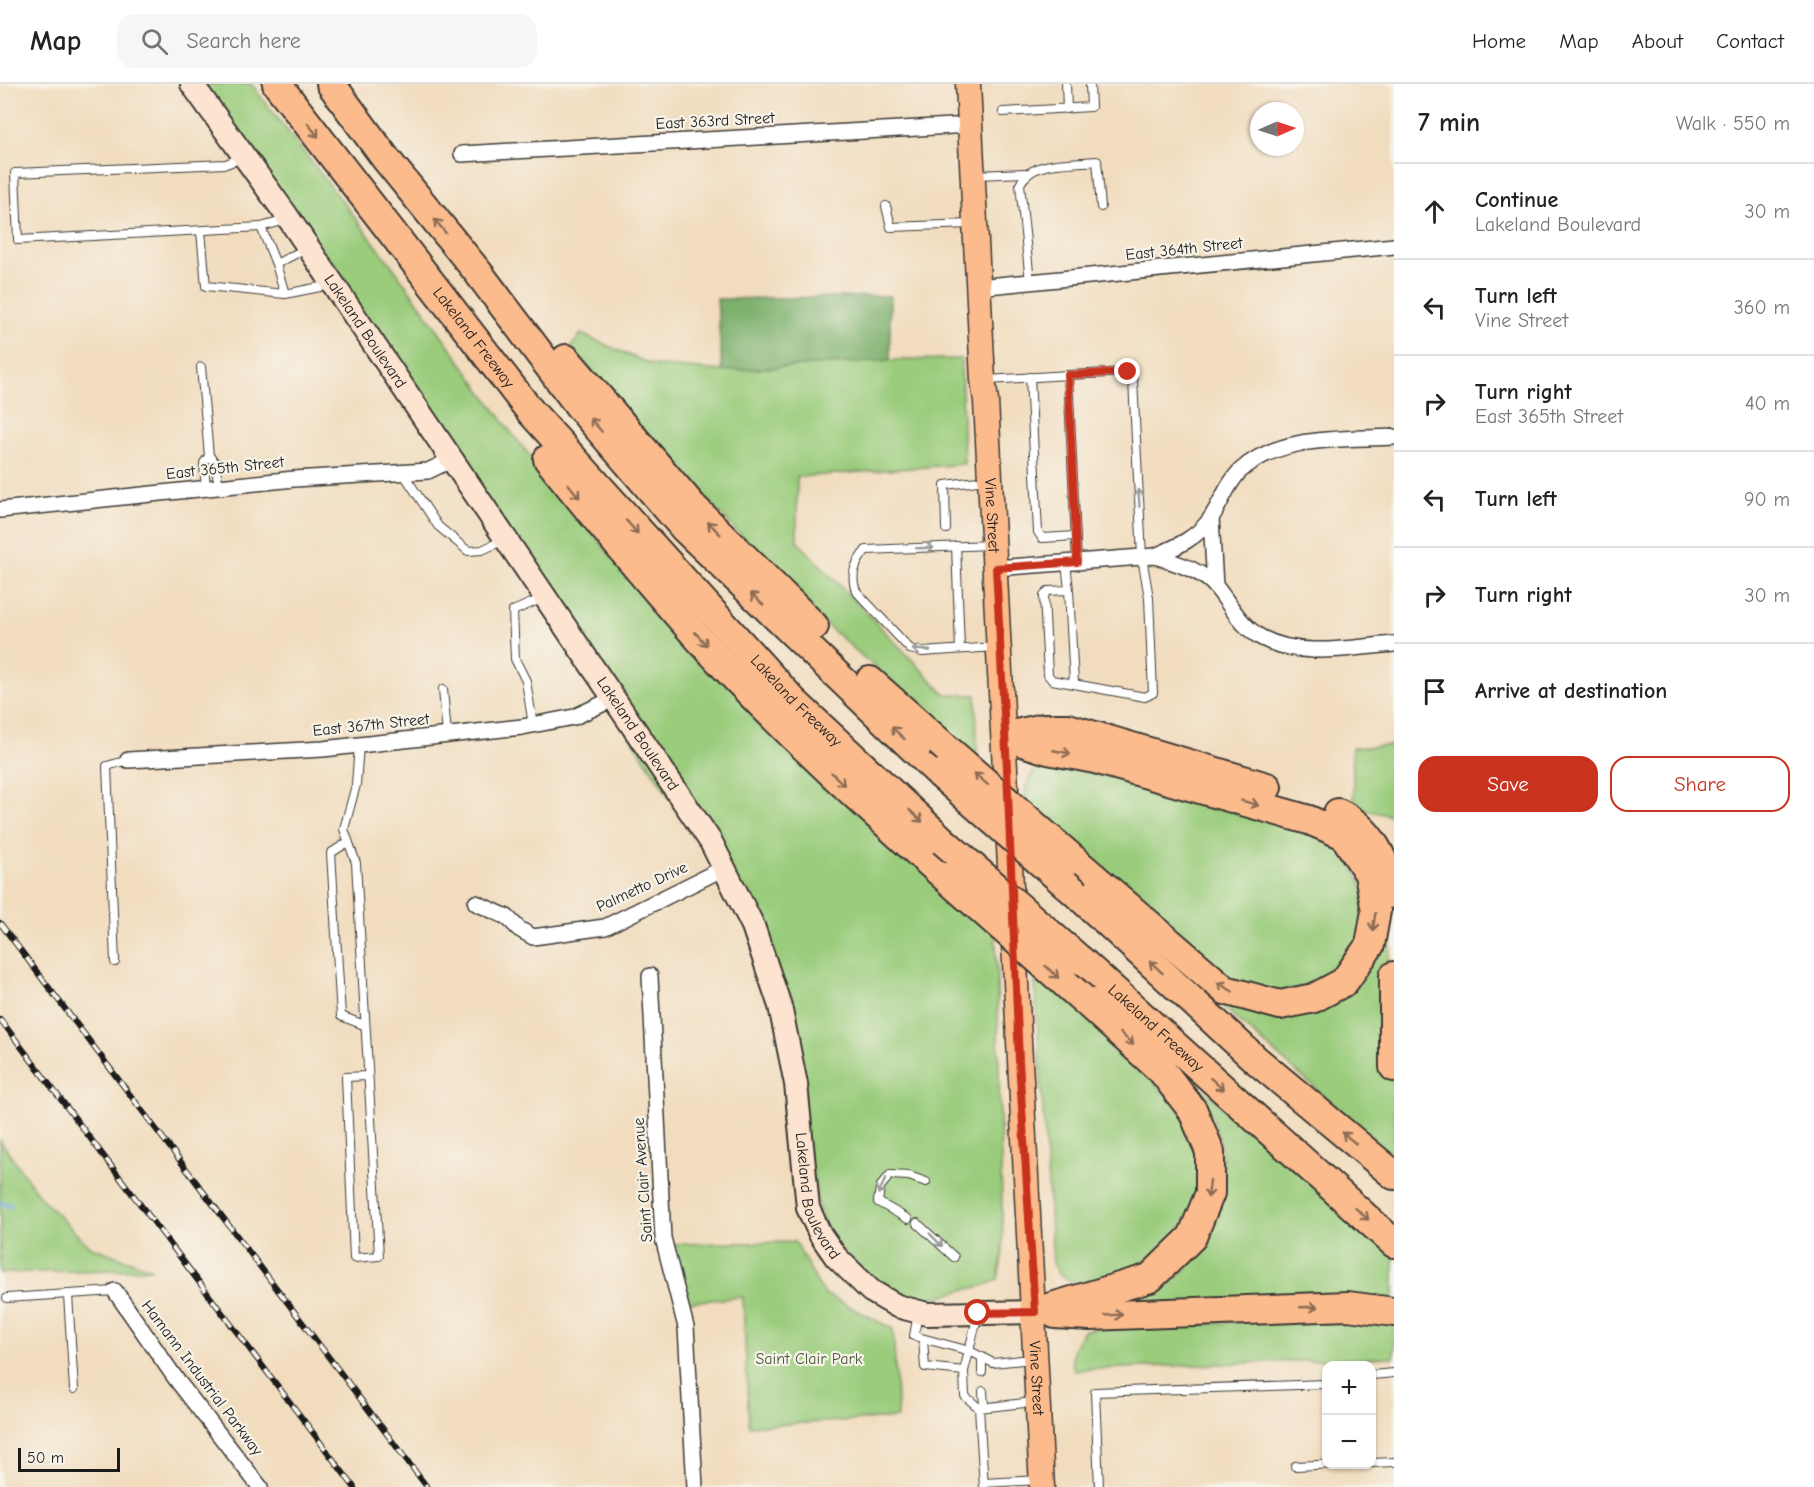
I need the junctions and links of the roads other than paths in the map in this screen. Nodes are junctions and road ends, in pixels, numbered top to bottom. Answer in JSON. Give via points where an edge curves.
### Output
{"nodes":[{"id":1,"x":192,"y":84,"type":"edge"},
{"id":2,"x":277,"y":84,"type":"edge"},
{"id":3,"x":331,"y":84,"type":"edge"},
{"id":4,"x":968,"y":84,"type":"edge"},
{"id":5,"x":1066,"y":84,"type":"edge"},
{"id":6,"x":1089,"y":84,"type":"edge"},
{"id":7,"x":1068,"y":109,"type":"junction"},
{"id":8,"x":1003,"y":112,"type":"dead end"},
{"id":9,"x":970,"y":125,"type":"junction"},
{"id":10,"x":462,"y":154,"type":"dead end"},
{"id":11,"x":245,"y":157,"type":"junction"},
{"id":12,"x":1025,"y":173,"type":"junction"},
{"id":13,"x":972,"y":175,"type":"junction"},
{"id":14,"x":886,"y":206,"type":"dead end"},
{"id":15,"x":1101,"y":207,"type":"dead end"},
{"id":16,"x":289,"y":220,"type":"junction"},
{"id":17,"x":383,"y":221,"type":"junction"},
{"id":18,"x":975,"y":224,"type":"junction"},
{"id":19,"x":261,"y":227,"type":"junction"},
{"id":20,"x":201,"y":231,"type":"junction"},
{"id":21,"x":1394,"y":246,"type":"edge"},
{"id":22,"x":308,"y":248,"type":"junction"},
{"id":23,"x":276,"y":264,"type":"junction"},
{"id":24,"x":477,"y":272,"type":"junction"},
{"id":25,"x":1030,"y":282,"type":"junction"},
{"id":26,"x":333,"y":285,"type":"junction"},
{"id":27,"x":978,"y":287,"type":"junction"},
{"id":28,"x":285,"y":294,"type":"junction"},
{"id":29,"x":201,"y":367,"type":"dead end"},
{"id":30,"x":1068,"y":375,"type":"junction"},
{"id":31,"x":1030,"y":377,"type":"junction"},
{"id":32,"x":983,"y":380,"type":"junction"},
{"id":33,"x":1394,"y":437,"type":"edge"},
{"id":34,"x":208,"y":456,"type":"junction"},
{"id":35,"x":451,"y":460,"type":"junction"},
{"id":36,"x":404,"y":473,"type":"junction"},
{"id":37,"x":990,"y":480,"type":"junction"},
{"id":38,"x":213,"y":488,"type":"junction"},
{"id":39,"x":0,"y":510,"type":"edge"},
{"id":40,"x":1211,"y":518,"type":"junction"},
{"id":41,"x":946,"y":530,"type":"dead end"},
{"id":42,"x":1076,"y":536,"type":"junction"},
{"id":43,"x":505,"y":539,"type":"junction"},
{"id":44,"x":956,"y":546,"type":"junction"},
{"id":45,"x":995,"y":556,"type":"junction"},
{"id":46,"x":1149,"y":556,"type":"junction"},
{"id":47,"x":1072,"y":562,"type":"junction"},
{"id":48,"x":1215,"y":586,"type":"junction"},
{"id":49,"x":1069,"y":590,"type":"junction"},
{"id":50,"x":544,"y":597,"type":"junction"},
{"id":51,"x":1394,"y":644,"type":"edge"},
{"id":52,"x":1000,"y":647,"type":"junction"},
{"id":53,"x":960,"y":649,"type":"junction"},
{"id":54,"x":1074,"y":684,"type":"junction"},
{"id":55,"x":443,"y":689,"type":"dead end"},
{"id":56,"x":613,"y":699,"type":"junction"},
{"id":57,"x":533,"y":725,"type":"junction"},
{"id":58,"x":447,"y":735,"type":"junction"},
{"id":59,"x":1006,"y":737,"type":"junction"},
{"id":60,"x":359,"y":745,"type":"junction"},
{"id":61,"x":128,"y":760,"type":"joint"},
{"id":62,"x":348,"y":842,"type":"junction"},
{"id":63,"x":724,"y":868,"type":"junction"},
{"id":64,"x":1394,"y":894,"type":"edge"},
{"id":65,"x":476,"y":903,"type":"dead end"},
{"id":66,"x":115,"y":962,"type":"dead end"},
{"id":67,"x":650,"y":976,"type":"dead end"},
{"id":68,"x":1394,"y":976,"type":"edge"},
{"id":69,"x":364,"y":1024,"type":"junction"},
{"id":70,"x":1394,"y":1067,"type":"edge"},
{"id":71,"x":367,"y":1076,"type":"junction"},
{"id":72,"x":1394,"y":1175,"type":"edge"},
{"id":73,"x":926,"y":1182,"type":"dead end"},
{"id":74,"x":908,"y":1219,"type":"dead end"},
{"id":75,"x":917,"y":1223,"type":"dead end"},
{"id":76,"x":1394,"y":1243,"type":"edge"},
{"id":77,"x":954,"y":1257,"type":"dead end"},
{"id":78,"x":115,"y":1291,"type":"joint"},
{"id":79,"x":68,"y":1295,"type":"junction"},
{"id":80,"x":7,"y":1298,"type":"dead end"},
{"id":81,"x":918,"y":1311,"type":"junction"},
{"id":82,"x":1035,"y":1312,"type":"junction"},
{"id":83,"x":1394,"y":1312,"type":"edge"},
{"id":84,"x":978,"y":1313,"type":"junction"},
{"id":85,"x":923,"y":1339,"type":"junction"},
{"id":86,"x":970,"y":1351,"type":"junction"},
{"id":87,"x":982,"y":1357,"type":"junction"},
{"id":88,"x":1037,"y":1358,"type":"junction"},
{"id":89,"x":964,"y":1371,"type":"junction"},
{"id":90,"x":982,"y":1372,"type":"dead end"},
{"id":91,"x":1394,"y":1373,"type":"edge"},
{"id":92,"x":1376,"y":1375,"type":"edge"},
{"id":93,"x":1322,"y":1384,"type":"edge"},
{"id":94,"x":74,"y":1389,"type":"dead end"},
{"id":95,"x":983,"y":1391,"type":"dead end"},
{"id":96,"x":1039,"y":1402,"type":"junction"},
{"id":97,"x":982,"y":1407,"type":"junction"},
{"id":98,"x":1394,"y":1462,"type":"edge"},
{"id":99,"x":1376,"y":1463,"type":"edge"},
{"id":100,"x":1322,"y":1465,"type":"edge"},
{"id":101,"x":1295,"y":1467,"type":"dead end"},
{"id":102,"x":1042,"y":1483,"type":"edge"},
{"id":103,"x":984,"y":1485,"type":"edge"},
{"id":104,"x":260,"y":1487,"type":"edge"},
{"id":105,"x":695,"y":1487,"type":"edge"},
{"id":106,"x":1099,"y":1487,"type":"edge"}],
"edges":[{"from":1,"to":11,"type":"street","name":"Lakeland Boulevard"},
{"from":2,"to":17,"type":"highway","name":"Lakeland Freeway","one_way":true},
{"from":24,"to":3,"type":"highway","one_way":true},
{"from":4,"to":9,"type":"main road","name":"Vine Street"},
{"from":5,"to":7,"type":"lane"},
{"from":6,"to":7,"type":"lane","via":[[1091,108]]},
{"from":7,"to":8,"type":"lane"},
{"from":9,"to":10,"type":"street","name":"East 363rd Street"},
{"from":9,"to":13,"type":"main road","name":"Vine Street"},
{"from":11,"to":16,"type":"street","name":"Lakeland Boulevard"},
{"from":11,"to":20,"type":"lane","via":[[226,164],[15,173],[18,240]]},
{"from":12,"to":13,"type":"lane"},
{"from":12,"to":15,"type":"lane","via":[[1036,167],[1097,161]]},
{"from":12,"to":25,"type":"lane","via":[[1020,184]]},
{"from":13,"to":18,"type":"main road","name":"Vine Street"},
{"from":14,"to":18,"type":"lane","via":[[891,227]]},
{"from":16,"to":19,"type":"lane"},
{"from":16,"to":22,"type":"street","name":"Lakeland Boulevard"},
{"from":17,"to":76,"type":"highway","name":"Lakeland Freeway","one_way":true,"bridge":true,"via":[[531,412],[793,701],[943,841]]},
{"from":17,"to":82,"type":"highway","one_way":true,"bridge":true,"via":[[435,309],[524,429],[618,546],[725,667],[843,784],[1163,1072],[1193,1111],[1210,1152],[1210,1193],[1192,1237],[1150,1278]]},
{"from":18,"to":27,"type":"main road","name":"Vine Street"},
{"from":19,"to":20,"type":"lane"},
{"from":19,"to":23,"type":"lane"},
{"from":20,"to":28,"type":"lane","via":[[206,286]]},
{"from":21,"to":25,"type":"street","name":"East 364th Street"},
{"from":22,"to":23,"type":"lane"},
{"from":22,"to":26,"type":"street","name":"Lakeland Boulevard"},
{"from":23,"to":28,"type":"lane"},
{"from":59,"to":24,"type":"highway","one_way":true,"bridge":true,"via":[[1309,820],[1344,835],[1369,874],[1376,911],[1370,945],[1344,982],[1314,998],[1280,1005],[1225,990],[861,673],[693,507],[553,344]]},
{"from":72,"to":24,"type":"highway","one_way":true,"bridge":true,"via":[[1255,1059],[940,774],[685,529],[580,407]]},
{"from":25,"to":27,"type":"street","name":"East 364th Street"},
{"from":26,"to":28,"type":"lane"},
{"from":26,"to":35,"type":"street","name":"Lakeland Boulevard"},
{"from":27,"to":32,"type":"main road","name":"Vine Street"},
{"from":29,"to":34,"type":"lane"},
{"from":30,"to":31,"type":"lane"},
{"from":30,"to":42,"type":"lane"},
{"from":46,"to":30,"type":"lane","one_way":true,"via":[[1133,380],[1128,372]]},
{"from":31,"to":32,"type":"lane"},
{"from":31,"to":42,"type":"lane","via":[[1038,532],[1042,538]]},
{"from":32,"to":37,"type":"main road","name":"Vine Street"},
{"from":33,"to":40,"type":"street","via":[[1285,445],[1240,471]]},
{"from":34,"to":38,"type":"lane","via":[[204,463]]},
{"from":34,"to":38,"type":"lane","via":[[215,462]]},
{"from":35,"to":36,"type":"street","name":"East 365th Street","via":[[428,471]]},
{"from":35,"to":43,"type":"street","name":"Lakeland Boulevard"},
{"from":36,"to":38,"type":"street","name":"East 365th Street"},
{"from":36,"to":43,"type":"lane","via":[[438,526],[468,551],[482,550]]},
{"from":37,"to":41,"type":"lane","via":[[945,485]]},
{"from":37,"to":45,"type":"main road","name":"Vine Street"},
{"from":38,"to":39,"type":"street","name":"East 365th Street"},
{"from":40,"to":46,"type":"street","via":[[1176,547]]},
{"from":40,"to":48,"type":"street"},
{"from":42,"to":47,"type":"lane"},
{"from":43,"to":50,"type":"street","name":"Lakeland Boulevard"},
{"from":44,"to":45,"type":"lane"},
{"from":44,"to":53,"type":"lane"},
{"from":53,"to":44,"type":"lane","one_way":true,"via":[[910,649],[853,583],[853,571],[866,550]]},
{"from":45,"to":47,"type":"street"},
{"from":45,"to":52,"type":"main road","name":"Vine Street"},
{"from":46,"to":47,"type":"street"},
{"from":46,"to":48,"type":"street","via":[[1195,571]]},
{"from":46,"to":54,"type":"lane","via":[[1153,693],[1145,697]]},
{"from":47,"to":49,"type":"lane"},
{"from":48,"to":51,"type":"street","via":[[1242,622],[1261,637],[1282,646],[1310,650]]},
{"from":49,"to":54,"type":"lane"},
{"from":49,"to":54,"type":"lane","via":[[1048,591],[1044,596],[1048,675],[1052,680]]},
{"from":50,"to":56,"type":"street","name":"Lakeland Boulevard"},
{"from":50,"to":57,"type":"lane","via":[[513,612],[516,659],[526,681]]},
{"from":52,"to":53,"type":"lane"},
{"from":52,"to":59,"type":"main road","name":"Vine Street"},
{"from":55,"to":58,"type":"lane"},
{"from":56,"to":57,"type":"street","name":"East 367th Street","via":[[574,717]]},
{"from":56,"to":63,"type":"street","name":"Lakeland Boulevard","via":[[711,842]]},
{"from":57,"to":58,"type":"street","name":"East 367th Street"},
{"from":58,"to":60,"type":"street","name":"East 367th Street"},
{"from":59,"to":64,"type":"highway","via":[[1044,728],[1068,728],[1311,801],[1354,820],[1375,843]]},
{"from":59,"to":82,"type":"main road","name":"Vine Street","via":[[1017,1028]]},
{"from":60,"to":61,"type":"street","name":"East 367th Street"},
{"from":60,"to":62,"type":"lane","via":[[356,785],[344,829]]},
{"from":61,"to":66,"type":"lane","via":[[107,766]]},
{"from":62,"to":69,"type":"lane","via":[[356,863]]},
{"from":62,"to":69,"type":"lane","via":[[331,853],[341,1016]]},
{"from":63,"to":65,"type":"street","name":"Palmetto Drive","via":[[604,927],[533,937],[507,917]]},
{"from":63,"to":81,"type":"street","name":"Lakeland Boulevard","via":[[753,926],[780,1006],[796,1084],[808,1208],[820,1234],[851,1274],[897,1306]]},
{"from":67,"to":105,"type":"street","name":"Saint Clair Avenue","via":[[663,1238],[686,1327]]},
{"from":68,"to":70,"type":"highway"},
{"from":69,"to":71,"type":"lane"},
{"from":71,"to":71,"type":"lane","via":[[379,1256],[354,1258],[346,1077]]},
{"from":73,"to":74,"type":"lane","one_way":true,"via":[[898,1174],[890,1175],[880,1187],[878,1202]]},
{"from":75,"to":77,"type":"lane","one_way":true},
{"from":78,"to":79,"type":"lane"},
{"from":78,"to":104,"type":"street","name":"Hamann Industrial Parkway","via":[[176,1379]]},
{"from":79,"to":80,"type":"lane"},
{"from":79,"to":94,"type":"lane"},
{"from":81,"to":84,"type":"street","name":"Lakeland Boulevard"},
{"from":81,"to":85,"type":"lane","via":[[914,1336]]},
{"from":82,"to":83,"type":"highway","one_way":true,"via":[[1090,1316],[1348,1306]]},
{"from":82,"to":84,"type":"street","name":"Lakeland Boulevard"},
{"from":82,"to":88,"type":"main road","name":"Vine Street"},
{"from":84,"to":86,"type":"lane"},
{"from":85,"to":86,"type":"lane"},
{"from":85,"to":89,"type":"lane","via":[[925,1367]]},
{"from":86,"to":87,"type":"lane"},
{"from":86,"to":89,"type":"lane"},
{"from":87,"to":88,"type":"lane","via":[[993,1363]]},
{"from":87,"to":90,"type":"lane"},
{"from":88,"to":96,"type":"main road","name":"Vine Street"},
{"from":89,"to":97,"type":"lane","via":[[965,1396]]},
{"from":91,"to":92,"type":"lane"},
{"from":93,"to":106,"type":"lane","via":[[1095,1392]]},
{"from":95,"to":97,"type":"lane"},
{"from":96,"to":97,"type":"lane"},
{"from":96,"to":102,"type":"main road","name":"Vine Street"},
{"from":97,"to":103,"type":"lane"},
{"from":98,"to":99,"type":"lane"},
{"from":100,"to":101,"type":"lane"},
{"from":102,"to":103,"type":"lane"}]}
